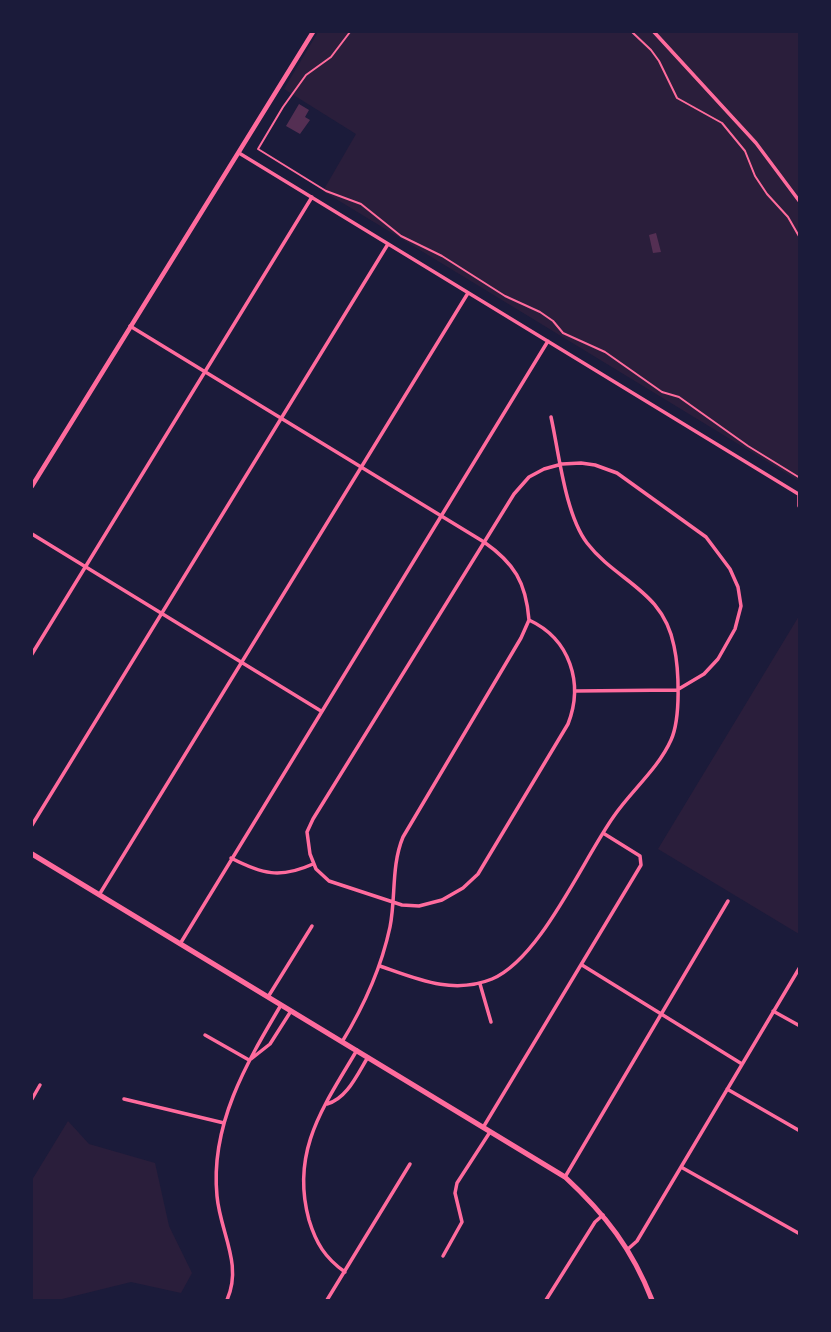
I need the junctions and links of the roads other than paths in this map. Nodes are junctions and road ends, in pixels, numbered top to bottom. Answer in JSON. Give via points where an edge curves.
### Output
{"nodes":[{"id":1,"x":313,"y":32,"type":"edge"},
{"id":2,"x":654,"y":32,"type":"edge"},
{"id":3,"x":237,"y":151,"type":"junction"},
{"id":4,"x":312,"y":197,"type":"junction"},
{"id":5,"x":800,"y":202,"type":"edge"},
{"id":6,"x":388,"y":244,"type":"junction"},
{"id":7,"x":468,"y":293,"type":"junction"},
{"id":8,"x":130,"y":326,"type":"junction"},
{"id":9,"x":548,"y":341,"type":"junction"},
{"id":10,"x":205,"y":372,"type":"junction"},
{"id":11,"x":551,"y":417,"type":"dead end"},
{"id":12,"x":281,"y":418,"type":"junction"},
{"id":13,"x":562,"y":464,"type":"junction"},
{"id":14,"x":362,"y":467,"type":"junction"},
{"id":15,"x":32,"y":486,"type":"edge"},
{"id":16,"x":799,"y":495,"type":"edge"},
{"id":17,"x":799,"y":507,"type":"edge"},
{"id":18,"x":442,"y":516,"type":"junction"},
{"id":19,"x":32,"y":534,"type":"edge"},
{"id":20,"x":484,"y":542,"type":"junction"},
{"id":21,"x":85,"y":567,"type":"junction"},
{"id":22,"x":161,"y":613,"type":"junction"},
{"id":23,"x":529,"y":620,"type":"junction"},
{"id":24,"x":32,"y":654,"type":"edge"},
{"id":25,"x":242,"y":663,"type":"junction"},
{"id":26,"x":677,"y":690,"type":"junction"},
{"id":27,"x":576,"y":691,"type":"junction"},
{"id":28,"x":321,"y":711,"type":"junction"},
{"id":29,"x":32,"y":825,"type":"edge"},
{"id":30,"x":603,"y":833,"type":"junction"},
{"id":31,"x":32,"y":854,"type":"edge"},
{"id":32,"x":231,"y":858,"type":"junction"},
{"id":33,"x":313,"y":864,"type":"junction"},
{"id":34,"x":99,"y":895,"type":"junction"},
{"id":35,"x":728,"y":901,"type":"dead end"},
{"id":36,"x":393,"y":903,"type":"junction"},
{"id":37,"x":312,"y":926,"type":"dead end"},
{"id":38,"x":180,"y":944,"type":"junction"},
{"id":39,"x":582,"y":965,"type":"junction"},
{"id":40,"x":380,"y":966,"type":"junction"},
{"id":41,"x":800,"y":967,"type":"edge"},
{"id":42,"x":480,"y":984,"type":"junction"},
{"id":43,"x":268,"y":997,"type":"junction"},
{"id":44,"x":281,"y":1005,"type":"junction"},
{"id":45,"x":291,"y":1011,"type":"junction"},
{"id":46,"x":773,"y":1011,"type":"junction"},
{"id":47,"x":662,"y":1014,"type":"junction"},
{"id":48,"x":491,"y":1022,"type":"dead end"},
{"id":49,"x":800,"y":1026,"type":"edge"},
{"id":50,"x":205,"y":1035,"type":"dead end"},
{"id":51,"x":342,"y":1041,"type":"junction"},
{"id":52,"x":357,"y":1050,"type":"junction"},
{"id":53,"x":368,"y":1057,"type":"junction"},
{"id":54,"x":249,"y":1060,"type":"junction"},
{"id":55,"x":741,"y":1064,"type":"junction"},
{"id":56,"x":40,"y":1085,"type":"dead end"},
{"id":57,"x":727,"y":1089,"type":"junction"},
{"id":58,"x":32,"y":1099,"type":"edge"},
{"id":59,"x":124,"y":1100,"type":"dead end"},
{"id":60,"x":327,"y":1104,"type":"junction"},
{"id":61,"x":225,"y":1122,"type":"junction"},
{"id":62,"x":484,"y":1126,"type":"junction"},
{"id":63,"x":491,"y":1130,"type":"junction"},
{"id":64,"x":800,"y":1131,"type":"edge"},
{"id":65,"x":410,"y":1164,"type":"dead end"},
{"id":66,"x":681,"y":1167,"type":"junction"},
{"id":67,"x":565,"y":1177,"type":"junction"},
{"id":68,"x":603,"y":1214,"type":"junction"},
{"id":69,"x":800,"y":1234,"type":"edge"},
{"id":70,"x":628,"y":1249,"type":"junction"},
{"id":71,"x":443,"y":1256,"type":"dead end"},
{"id":72,"x":345,"y":1272,"type":"junction"},
{"id":73,"x":227,"y":1300,"type":"edge"},
{"id":74,"x":327,"y":1300,"type":"edge"},
{"id":75,"x":546,"y":1300,"type":"edge"},
{"id":76,"x":652,"y":1300,"type":"edge"}],
"edges":[{"from":1,"to":3,"type":"street"},
{"from":2,"to":5,"type":"street","via":[[756,143]]},
{"from":3,"to":4,"type":"street"},
{"from":3,"to":8,"type":"street"},
{"from":4,"to":6,"type":"street"},
{"from":4,"to":10,"type":"street"},
{"from":6,"to":7,"type":"street"},
{"from":6,"to":12,"type":"street"},
{"from":7,"to":9,"type":"street"},
{"from":7,"to":14,"type":"street"},
{"from":8,"to":10,"type":"street"},
{"from":8,"to":15,"type":"street"},
{"from":9,"to":16,"type":"street"},
{"from":9,"to":18,"type":"street"},
{"from":10,"to":12,"type":"street"},
{"from":10,"to":21,"type":"street"},
{"from":11,"to":13,"type":"street"},
{"from":12,"to":14,"type":"street"},
{"from":12,"to":22,"type":"street"},
{"from":13,"to":20,"type":"street","via":[[524,482]]},
{"from":13,"to":26,"type":"street","via":[[575,520],[588,543],[609,566],[645,592],[662,615],[674,645]]},
{"from":13,"to":26,"type":"street","via":[[595,465],[617,473],[700,531],[730,569],[741,598],[735,629],[711,667]]},
{"from":14,"to":18,"type":"street"},
{"from":14,"to":25,"type":"street"},
{"from":16,"to":17,"type":"street"},
{"from":18,"to":20,"type":"street"},
{"from":18,"to":28,"type":"street"},
{"from":19,"to":21,"type":"street"},
{"from":20,"to":23,"type":"street","via":[[514,568]]},
{"from":20,"to":33,"type":"street","via":[[313,819],[307,838]]},
{"from":21,"to":22,"type":"street"},
{"from":21,"to":24,"type":"street"},
{"from":22,"to":25,"type":"street"},
{"from":22,"to":29,"type":"street"},
{"from":23,"to":27,"type":"street","via":[[561,645]]},
{"from":23,"to":36,"type":"street","via":[[402,836],[394,865]]},
{"from":25,"to":28,"type":"street"},
{"from":25,"to":34,"type":"street"},
{"from":26,"to":27,"type":"street"},
{"from":26,"to":30,"type":"street","via":[[672,739]]},
{"from":27,"to":36,"type":"street","via":[[563,735],[478,874],[455,894],[434,903]]},
{"from":28,"to":32,"type":"street"},
{"from":30,"to":39,"type":"street","via":[[640,856],[641,865]]},
{"from":30,"to":42,"type":"street","via":[[527,953],[508,971]]},
{"from":31,"to":34,"type":"main road"},
{"from":32,"to":33,"type":"street","via":[[265,873],[291,872]]},
{"from":32,"to":38,"type":"street"},
{"from":33,"to":36,"type":"street","via":[[335,884]]},
{"from":34,"to":38,"type":"main road"},
{"from":35,"to":47,"type":"street"},
{"from":36,"to":40,"type":"street"},
{"from":37,"to":43,"type":"street"},
{"from":38,"to":43,"type":"main road"},
{"from":39,"to":47,"type":"street"},
{"from":39,"to":62,"type":"street"},
{"from":40,"to":42,"type":"street","via":[[435,985]]},
{"from":40,"to":51,"type":"street"},
{"from":41,"to":46,"type":"street"},
{"from":42,"to":48,"type":"street"},
{"from":43,"to":44,"type":"main road"},
{"from":44,"to":45,"type":"main road"},
{"from":44,"to":54,"type":"street"},
{"from":45,"to":51,"type":"main road"},
{"from":45,"to":54,"type":"street","via":[[270,1044]]},
{"from":46,"to":49,"type":"street"},
{"from":46,"to":55,"type":"street"},
{"from":47,"to":55,"type":"street"},
{"from":47,"to":67,"type":"street"},
{"from":50,"to":54,"type":"street"},
{"from":51,"to":52,"type":"main road"},
{"from":52,"to":53,"type":"main road"},
{"from":52,"to":60,"type":"street"},
{"from":53,"to":60,"type":"street","via":[[342,1095]]},
{"from":53,"to":62,"type":"main road"},
{"from":54,"to":61,"type":"street"},
{"from":55,"to":57,"type":"street"},
{"from":56,"to":58,"type":"street"},
{"from":57,"to":64,"type":"street"},
{"from":57,"to":66,"type":"street"},
{"from":59,"to":61,"type":"street"},
{"from":60,"to":72,"type":"street","via":[[306,1148],[304,1197],[315,1239]]},
{"from":61,"to":73,"type":"street","via":[[216,1170],[219,1210],[234,1268]]},
{"from":62,"to":63,"type":"main road"},
{"from":63,"to":67,"type":"main road"},
{"from":63,"to":71,"type":"street","via":[[455,1188],[462,1222]]},
{"from":65,"to":72,"type":"street"},
{"from":66,"to":69,"type":"street"},
{"from":66,"to":70,"type":"street"},
{"from":67,"to":68,"type":"main road"},
{"from":68,"to":70,"type":"main road"},
{"from":68,"to":75,"type":"street"},
{"from":70,"to":76,"type":"main road"},
{"from":72,"to":74,"type":"street"}]}
